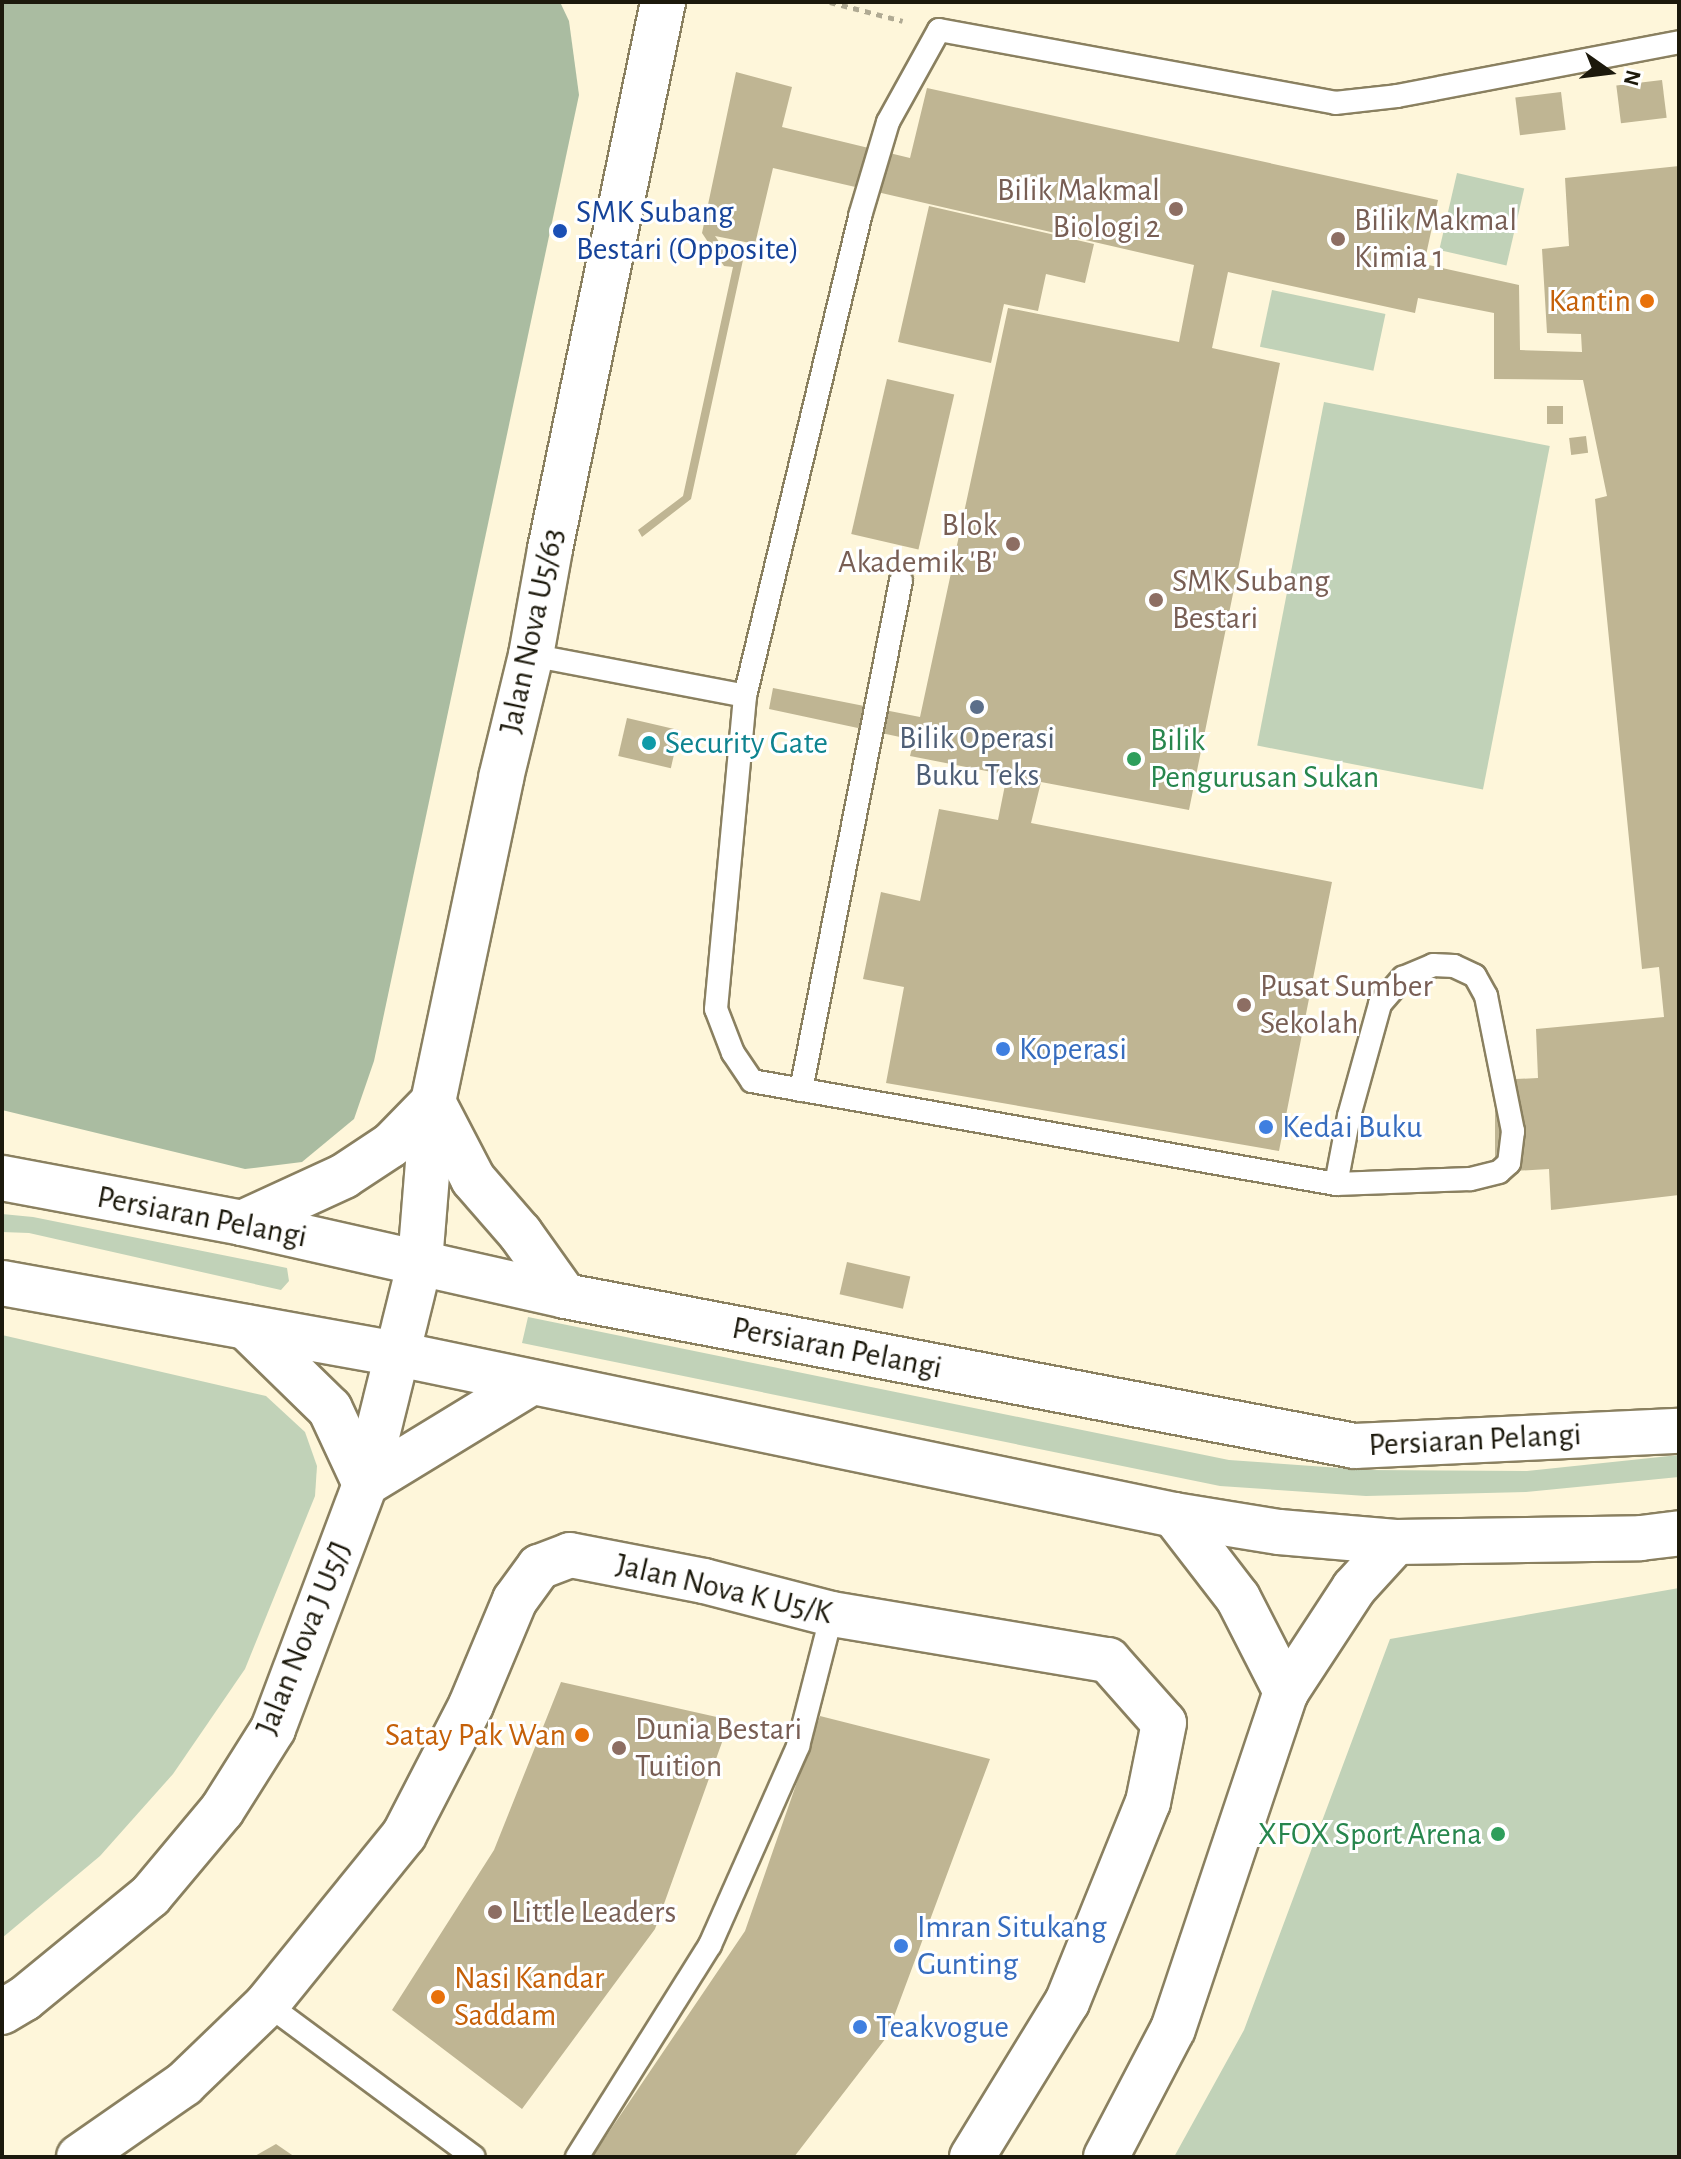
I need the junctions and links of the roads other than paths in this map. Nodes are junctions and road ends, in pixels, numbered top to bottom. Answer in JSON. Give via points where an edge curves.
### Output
{"nodes":[{"id":1,"x":663,"y":2,"type":"edge"},
{"id":2,"x":1679,"y":42,"type":"edge"},
{"id":3,"x":901,"y":581,"type":"dead end"},
{"id":4,"x":531,"y":655,"type":"junction"},
{"id":5,"x":745,"y":696,"type":"junction"},
{"id":6,"x":801,"y":1090,"type":"junction"},
{"id":7,"x":433,"y":1102,"type":"junction"},
{"id":8,"x":2,"y":1178,"type":"edge"},
{"id":9,"x":1336,"y":1184,"type":"junction"},
{"id":10,"x":242,"y":1223,"type":"junction"},
{"id":11,"x":420,"y":1262,"type":"junction"},
{"id":12,"x":2,"y":1283,"type":"edge"},
{"id":13,"x":565,"y":1296,"type":"junction"},
{"id":14,"x":246,"y":1327,"type":"junction"},
{"id":15,"x":398,"y":1354,"type":"junction"},
{"id":16,"x":529,"y":1384,"type":"junction"},
{"id":17,"x":1679,"y":1431,"type":"edge"},
{"id":18,"x":365,"y":1484,"type":"junction"},
{"id":19,"x":1174,"y":1515,"type":"junction"},
{"id":20,"x":1679,"y":1533,"type":"edge"},
{"id":21,"x":1396,"y":1542,"type":"junction"},
{"id":22,"x":832,"y":1614,"type":"junction"},
{"id":23,"x":1286,"y":1692,"type":"junction"},
{"id":24,"x":267,"y":2004,"type":"junction"},
{"id":25,"x":2,"y":2012,"type":"edge"},
{"id":26,"x":79,"y":2157,"type":"edge"},
{"id":27,"x":474,"y":2157,"type":"edge"},
{"id":28,"x":577,"y":2157,"type":"edge"},
{"id":29,"x":972,"y":2157,"type":"edge"},
{"id":30,"x":1106,"y":2157,"type":"edge"}],
"edges":[{"from":1,"to":4,"type":"street","name":"Jalan Nova U5/63"},
{"from":2,"to":5,"type":"lane","via":[[1335,103],[939,30],[888,122],[860,216]]},
{"from":3,"to":6,"type":"lane"},
{"from":4,"to":5,"type":"lane"},
{"from":4,"to":7,"type":"street","name":"Jalan Nova U5/63"},
{"from":5,"to":6,"type":"lane","via":[[716,1009],[733,1053],[752,1081]]},
{"from":6,"to":9,"type":"lane"},
{"from":7,"to":10,"type":"street","via":[[391,1145],[344,1176]]},
{"from":7,"to":11,"type":"street","name":"Jalan Nova U5/63"},
{"from":7,"to":13,"type":"street","via":[[473,1179]]},
{"from":8,"to":10,"type":"street","name":"Persiaran Pelangi"},
{"from":9,"to":9,"type":"lane","via":[[1470,1179],[1499,1172],[1509,1163],[1513,1131],[1486,996],[1475,976],[1454,966],[1433,965],[1403,978],[1380,1004]]},
{"from":10,"to":11,"type":"street","name":"Persiaran Pelangi"},
{"from":11,"to":13,"type":"street","name":"Persiaran Pelangi"},
{"from":11,"to":15,"type":"street","name":"Jalan Nova U5/63"},
{"from":12,"to":14,"type":"street"},
{"from":13,"to":17,"type":"street","name":"Persiaran Pelangi","via":[[1355,1446]]},
{"from":14,"to":15,"type":"street"},
{"from":14,"to":18,"type":"street","via":[[330,1409]]},
{"from":15,"to":16,"type":"street"},
{"from":15,"to":18,"type":"street","name":"Jalan Nova J U5/J"},
{"from":16,"to":18,"type":"street"},
{"from":16,"to":19,"type":"street"},
{"from":18,"to":25,"type":"street","name":"Jalan Nova J U5/J","via":[[273,1729],[222,1810],[150,1896]]},
{"from":19,"to":21,"type":"street","via":[[1279,1532]]},
{"from":19,"to":23,"type":"street","via":[[1238,1598]]},
{"from":20,"to":21,"type":"street"},
{"from":21,"to":23,"type":"street","via":[[1354,1588]]},
{"from":22,"to":24,"type":"street","name":"Jalan Nova K U5/K","via":[[704,1581],[570,1555],[539,1567],[515,1600],[471,1705],[404,1835]]},
{"from":22,"to":28,"type":"lane","via":[[798,1746],[710,1945]]},
{"from":22,"to":29,"type":"street","name":"Jalan Nova K U5/K","via":[[1108,1660],[1164,1723],[1148,1802],[1067,2002]]},
{"from":23,"to":30,"type":"street","via":[[1173,2029]]},
{"from":24,"to":26,"type":"street","name":"Jalan Nova K U5/K","via":[[184,2084]]},
{"from":24,"to":27,"type":"lane"}]}
